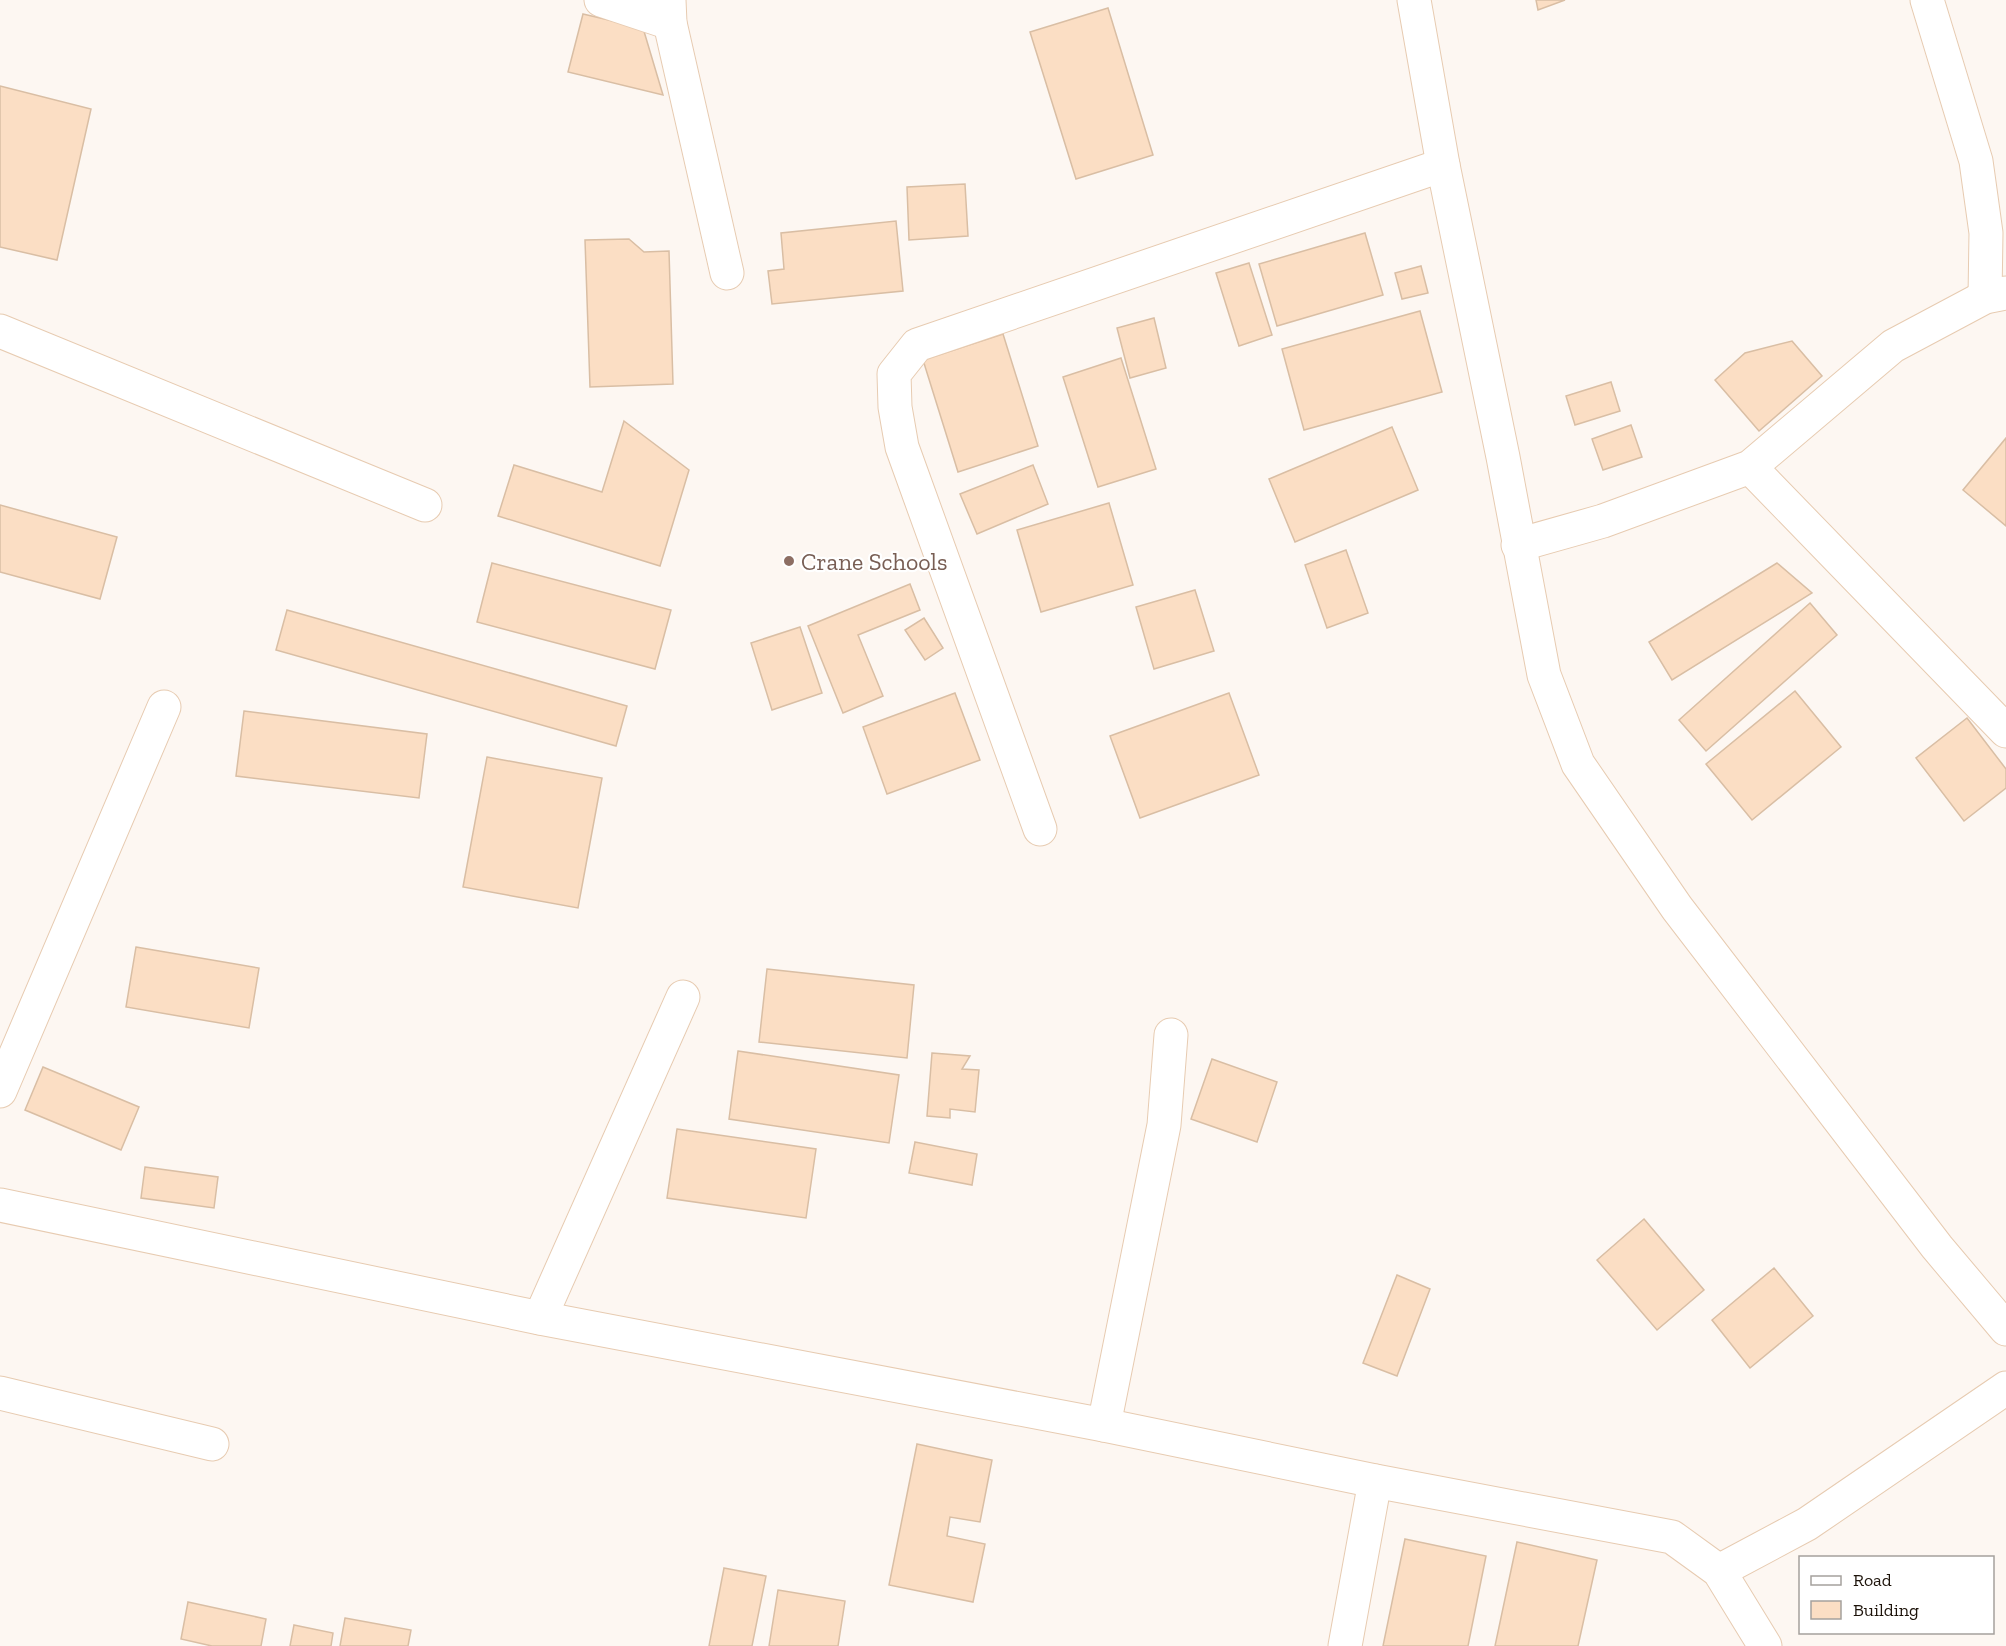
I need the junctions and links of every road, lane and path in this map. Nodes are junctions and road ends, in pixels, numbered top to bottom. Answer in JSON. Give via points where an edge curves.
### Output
{"nodes":[{"id":1,"x":601,"y":0,"type":"edge"},
{"id":2,"x":1414,"y":0,"type":"edge"},
{"id":3,"x":1927,"y":0,"type":"edge"},
{"id":4,"x":669,"y":11,"type":"edge"},
{"id":5,"x":1443,"y":165,"type":"junction"},
{"id":6,"x":727,"y":273,"type":"dead end"},
{"id":7,"x":1996,"y":295,"type":"edge"},
{"id":8,"x":0,"y":331,"type":"edge"},
{"id":9,"x":1750,"y":467,"type":"junction"},
{"id":10,"x":425,"y":505,"type":"dead end"},
{"id":11,"x":1518,"y":545,"type":"junction"},
{"id":12,"x":164,"y":707,"type":"dead end"},
{"id":13,"x":2006,"y":731,"type":"edge"},
{"id":14,"x":1040,"y":830,"type":"dead end"},
{"id":15,"x":683,"y":997,"type":"dead end"},
{"id":16,"x":1171,"y":1035,"type":"dead end"},
{"id":17,"x":0,"y":1091,"type":"edge"},
{"id":18,"x":0,"y":1205,"type":"edge"},
{"id":19,"x":540,"y":1318,"type":"junction"},
{"id":20,"x":2006,"y":1329,"type":"edge"},
{"id":21,"x":2006,"y":1388,"type":"edge"},
{"id":22,"x":0,"y":1393,"type":"edge"},
{"id":23,"x":1104,"y":1425,"type":"junction"},
{"id":24,"x":212,"y":1444,"type":"dead end"},
{"id":25,"x":1375,"y":1481,"type":"junction"},
{"id":26,"x":1719,"y":1571,"type":"junction"},
{"id":27,"x":1345,"y":1646,"type":"edge"},
{"id":28,"x":1765,"y":1646,"type":"edge"}],
"edges":[{"from":1,"to":4,"type":"street"},
{"from":2,"to":5,"type":"street"},
{"from":3,"to":7,"type":"street","via":[[1976,161]]},
{"from":4,"to":6,"type":"street"},
{"from":5,"to":11,"type":"street"},
{"from":5,"to":14,"type":"street","via":[[917,345],[894,374],[902,447]]},
{"from":7,"to":9,"type":"street","via":[[1893,346]]},
{"from":8,"to":10,"type":"street"},
{"from":9,"to":11,"type":"street","via":[[1603,521]]},
{"from":9,"to":13,"type":"street"},
{"from":11,"to":20,"type":"street","via":[[1545,675],[1578,764],[1677,908],[1937,1246]]},
{"from":12,"to":17,"type":"street"},
{"from":15,"to":19,"type":"street"},
{"from":16,"to":23,"type":"street","via":[[1164,1125]]},
{"from":18,"to":19,"type":"street"},
{"from":19,"to":23,"type":"street"},
{"from":21,"to":26,"type":"street","via":[[1807,1524]]},
{"from":22,"to":24,"type":"street"},
{"from":23,"to":25,"type":"street"},
{"from":25,"to":26,"type":"street","via":[[1672,1537]]},
{"from":25,"to":27,"type":"street"},
{"from":26,"to":28,"type":"street"}]}
